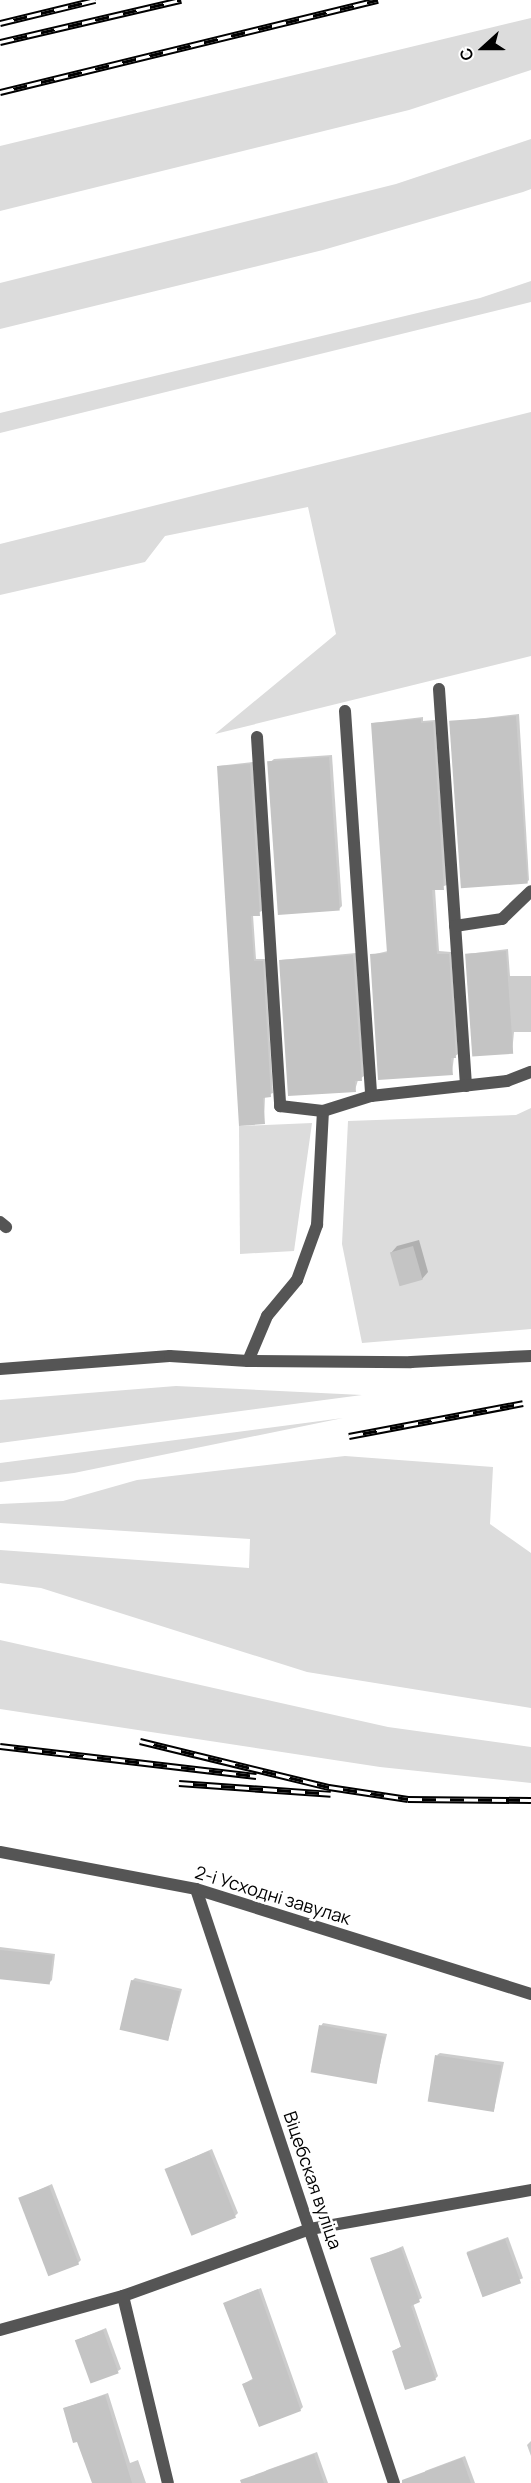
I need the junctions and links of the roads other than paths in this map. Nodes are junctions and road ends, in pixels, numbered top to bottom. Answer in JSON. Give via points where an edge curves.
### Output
{"nodes":[{"id":1,"x":439,"y":689,"type":"dead end"},
{"id":2,"x":345,"y":711,"type":"dead end"},
{"id":3,"x":256,"y":737,"type":"dead end"},
{"id":4,"x":531,"y":891,"type":"edge"},
{"id":5,"x":455,"y":926,"type":"junction"},
{"id":6,"x":531,"y":1072,"type":"edge"},
{"id":7,"x":466,"y":1086,"type":"junction"},
{"id":8,"x":371,"y":1096,"type":"junction"},
{"id":9,"x":323,"y":1111,"type":"junction"},
{"id":10,"x":531,"y":1356,"type":"edge"},
{"id":11,"x":248,"y":1361,"type":"junction"},
{"id":12,"x":0,"y":1369,"type":"edge"},
{"id":13,"x":0,"y":1852,"type":"edge"},
{"id":14,"x":196,"y":1889,"type":"junction"},
{"id":15,"x":531,"y":1994,"type":"edge"},
{"id":16,"x":531,"y":2190,"type":"edge"},
{"id":17,"x":310,"y":2229,"type":"junction"},
{"id":18,"x":123,"y":2296,"type":"junction"},
{"id":19,"x":0,"y":2330,"type":"edge"},
{"id":20,"x":168,"y":2483,"type":"edge"},
{"id":21,"x":394,"y":2483,"type":"edge"}],
"edges":[{"from":1,"to":5,"type":"street"},
{"from":2,"to":8,"type":"street"},
{"from":3,"to":9,"type":"street","via":[[280,1106]]},
{"from":4,"to":5,"type":"street","via":[[502,919]]},
{"from":5,"to":7,"type":"street"},
{"from":6,"to":7,"type":"street","via":[[507,1081]]},
{"from":7,"to":8,"type":"street"},
{"from":8,"to":9,"type":"street"},
{"from":9,"to":11,"type":"street","via":[[317,1225],[297,1280],[267,1316]]},
{"from":10,"to":11,"type":"street","via":[[411,1362]]},
{"from":11,"to":12,"type":"street","via":[[170,1356]]},
{"from":13,"to":14,"type":"street","name":"2-і Усходні завулак"},
{"from":14,"to":15,"type":"street","name":"2-і Усходні завулак"},
{"from":14,"to":17,"type":"street","name":"Віцебская вуліца"},
{"from":16,"to":17,"type":"street"},
{"from":17,"to":18,"type":"street"},
{"from":17,"to":21,"type":"street","name":"Віцебская вуліца"},
{"from":18,"to":19,"type":"street"},
{"from":18,"to":20,"type":"street"}]}
